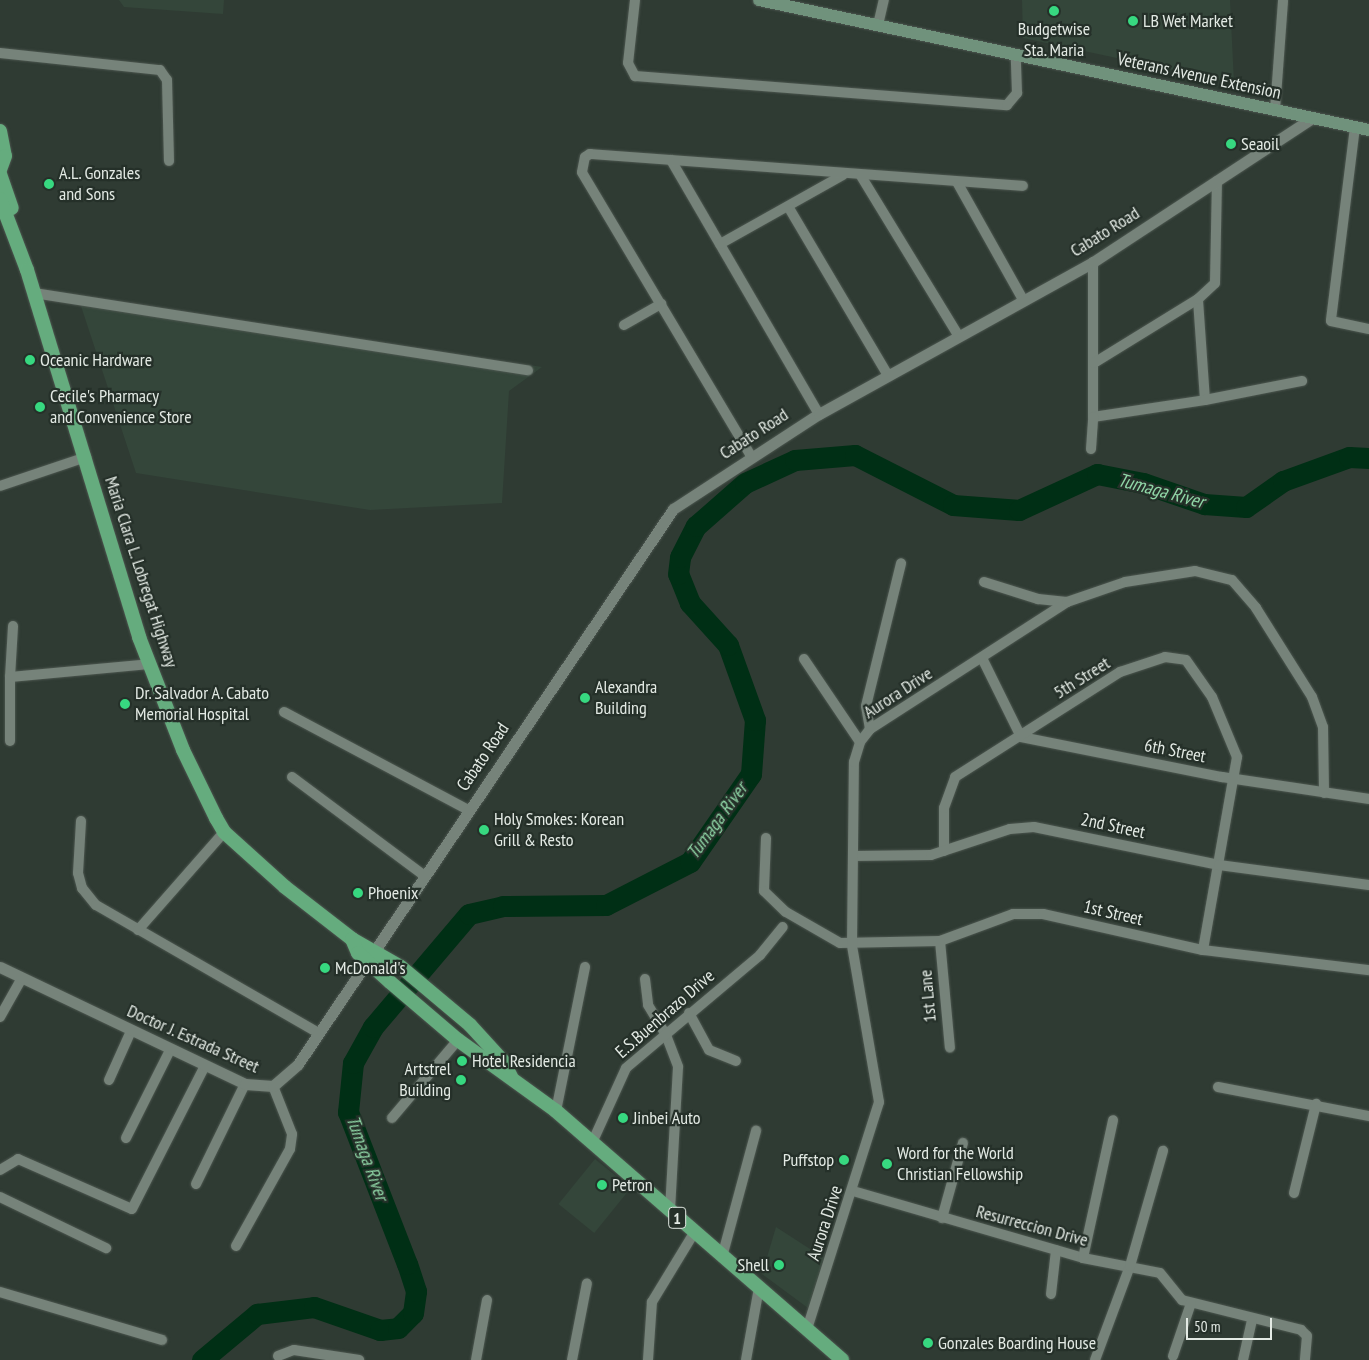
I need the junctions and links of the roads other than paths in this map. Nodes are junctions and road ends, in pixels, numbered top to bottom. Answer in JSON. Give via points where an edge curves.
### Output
{"nodes":[{"id":1,"x":635,"y":0,"type":"edge"},
{"id":2,"x":759,"y":0,"type":"edge"},
{"id":3,"x":884,"y":0,"type":"edge"},
{"id":4,"x":1283,"y":0,"type":"edge"},
{"id":5,"x":878,"y":25,"type":"junction"},
{"id":6,"x":0,"y":53,"type":"edge"},
{"id":7,"x":1016,"y":58,"type":"junction"},
{"id":8,"x":1275,"y":110,"type":"junction"},
{"id":9,"x":1311,"y":119,"type":"junction"},
{"id":10,"x":1355,"y":127,"type":"junction"},
{"id":11,"x":1369,"y":130,"type":"edge"},
{"id":12,"x":0,"y":131,"type":"edge"},
{"id":13,"x":671,"y":160,"type":"junction"},
{"id":14,"x":169,"y":161,"type":"dead end"},
{"id":15,"x":0,"y":170,"type":"edge"},
{"id":16,"x":0,"y":174,"type":"edge"},
{"id":17,"x":843,"y":174,"type":"junction"},
{"id":18,"x":861,"y":176,"type":"junction"},
{"id":19,"x":1216,"y":181,"type":"junction"},
{"id":20,"x":957,"y":182,"type":"junction"},
{"id":21,"x":1023,"y":186,"type":"dead end"},
{"id":22,"x":0,"y":199,"type":"edge"},
{"id":23,"x":789,"y":208,"type":"junction"},
{"id":24,"x":720,"y":244,"type":"junction"},
{"id":25,"x":1093,"y":262,"type":"junction"},
{"id":26,"x":30,"y":281,"type":"junction"},
{"id":27,"x":1022,"y":298,"type":"junction"},
{"id":28,"x":1198,"y":299,"type":"junction"},
{"id":29,"x":662,"y":304,"type":"junction"},
{"id":30,"x":624,"y":325,"type":"dead end"},
{"id":31,"x":1369,"y":329,"type":"edge"},
{"id":32,"x":957,"y":334,"type":"junction"},
{"id":33,"x":1094,"y":363,"type":"junction"},
{"id":34,"x":528,"y":370,"type":"dead end"},
{"id":35,"x":887,"y":374,"type":"junction"},
{"id":36,"x":1302,"y":381,"type":"dead end"},
{"id":37,"x":1206,"y":400,"type":"junction"},
{"id":38,"x":819,"y":414,"type":"junction"},
{"id":39,"x":1093,"y":416,"type":"junction"},
{"id":40,"x":1091,"y":449,"type":"dead end"},
{"id":41,"x":751,"y":456,"type":"junction"},
{"id":42,"x":86,"y":457,"type":"junction"},
{"id":43,"x":0,"y":486,"type":"edge"},
{"id":44,"x":901,"y":563,"type":"dead end"},
{"id":45,"x":984,"y":582,"type":"dead end"},
{"id":46,"x":1067,"y":602,"type":"junction"},
{"id":47,"x":13,"y":626,"type":"dead end"},
{"id":48,"x":804,"y":659,"type":"dead end"},
{"id":49,"x":983,"y":660,"type":"junction"},
{"id":50,"x":149,"y":664,"type":"junction"},
{"id":51,"x":10,"y":677,"type":"junction"},
{"id":52,"x":284,"y":712,"type":"dead end"},
{"id":53,"x":870,"y":729,"type":"junction"},
{"id":54,"x":1021,"y":737,"type":"junction"},
{"id":55,"x":10,"y":741,"type":"dead end"},
{"id":56,"x":860,"y":742,"type":"junction"},
{"id":57,"x":292,"y":777,"type":"dead end"},
{"id":58,"x":1235,"y":779,"type":"junction"},
{"id":59,"x":1324,"y":793,"type":"junction"},
{"id":60,"x":1369,"y":799,"type":"edge"},
{"id":61,"x":468,"y":810,"type":"junction"},
{"id":62,"x":81,"y":821,"type":"dead end"},
{"id":63,"x":224,"y":832,"type":"junction"},
{"id":64,"x":766,"y":838,"type":"dead end"},
{"id":65,"x":944,"y":851,"type":"junction"},
{"id":66,"x":853,"y":856,"type":"junction"},
{"id":67,"x":1219,"y":865,"type":"junction"},
{"id":68,"x":425,"y":876,"type":"junction"},
{"id":69,"x":1369,"y":886,"type":"edge"},
{"id":70,"x":783,"y":927,"type":"dead end"},
{"id":71,"x":138,"y":930,"type":"junction"},
{"id":72,"x":352,"y":939,"type":"junction"},
{"id":73,"x":940,"y":941,"type":"junction"},
{"id":74,"x":852,"y":945,"type":"junction"},
{"id":75,"x":375,"y":950,"type":"junction"},
{"id":76,"x":1203,"y":950,"type":"junction"},
{"id":77,"x":366,"y":962,"type":"junction"},
{"id":78,"x":0,"y":967,"type":"edge"},
{"id":79,"x":585,"y":967,"type":"dead end"},
{"id":80,"x":1369,"y":970,"type":"edge"},
{"id":81,"x":22,"y":978,"type":"junction"},
{"id":82,"x":645,"y":980,"type":"dead end"},
{"id":83,"x":689,"y":1013,"type":"junction"},
{"id":84,"x":0,"y":1017,"type":"edge"},
{"id":85,"x":131,"y":1031,"type":"junction"},
{"id":86,"x":319,"y":1033,"type":"junction"},
{"id":87,"x":666,"y":1035,"type":"junction"},
{"id":88,"x":458,"y":1040,"type":"junction"},
{"id":89,"x":950,"y":1048,"type":"dead end"},
{"id":90,"x":170,"y":1050,"type":"junction"},
{"id":91,"x":736,"y":1061,"type":"dead end"},
{"id":92,"x":205,"y":1066,"type":"junction"},
{"id":93,"x":511,"y":1077,"type":"junction"},
{"id":94,"x":108,"y":1080,"type":"dead end"},
{"id":95,"x":245,"y":1084,"type":"junction"},
{"id":96,"x":274,"y":1086,"type":"junction"},
{"id":97,"x":1218,"y":1087,"type":"dead end"},
{"id":98,"x":1316,"y":1104,"type":"junction"},
{"id":99,"x":556,"y":1111,"type":"junction"},
{"id":100,"x":1369,"y":1116,"type":"edge"},
{"id":101,"x":392,"y":1118,"type":"dead end"},
{"id":102,"x":1113,"y":1120,"type":"dead end"},
{"id":103,"x":756,"y":1131,"type":"dead end"},
{"id":104,"x":126,"y":1138,"type":"dead end"},
{"id":105,"x":592,"y":1143,"type":"junction"},
{"id":106,"x":962,"y":1143,"type":"dead end"},
{"id":107,"x":1163,"y":1151,"type":"dead end"},
{"id":108,"x":0,"y":1170,"type":"edge"},
{"id":109,"x":196,"y":1184,"type":"dead end"},
{"id":110,"x":853,"y":1191,"type":"junction"},
{"id":111,"x":1294,"y":1193,"type":"dead end"},
{"id":112,"x":0,"y":1196,"type":"edge"},
{"id":113,"x":670,"y":1211,"type":"junction"},
{"id":114,"x":942,"y":1218,"type":"junction"},
{"id":115,"x":694,"y":1233,"type":"junction"},
{"id":116,"x":236,"y":1246,"type":"dead end"},
{"id":117,"x":106,"y":1248,"type":"dead end"},
{"id":118,"x":1056,"y":1250,"type":"junction"},
{"id":119,"x":722,"y":1257,"type":"junction"},
{"id":120,"x":1083,"y":1258,"type":"junction"},
{"id":121,"x":1130,"y":1266,"type":"junction"},
{"id":122,"x":587,"y":1284,"type":"dead end"},
{"id":123,"x":759,"y":1288,"type":"junction"},
{"id":124,"x":0,"y":1292,"type":"edge"},
{"id":125,"x":1050,"y":1294,"type":"dead end"},
{"id":126,"x":487,"y":1300,"type":"dead end"},
{"id":127,"x":1191,"y":1303,"type":"junction"},
{"id":128,"x":1252,"y":1320,"type":"junction"},
{"id":129,"x":807,"y":1329,"type":"junction"},
{"id":130,"x":162,"y":1340,"type":"dead end"},
{"id":131,"x":278,"y":1356,"type":"dead end"},
{"id":132,"x":1173,"y":1356,"type":"dead end"},
{"id":133,"x":359,"y":1360,"type":"edge"},
{"id":134,"x":476,"y":1360,"type":"edge"},
{"id":135,"x":572,"y":1360,"type":"edge"},
{"id":136,"x":648,"y":1360,"type":"edge"},
{"id":137,"x":746,"y":1360,"type":"edge"},
{"id":138,"x":842,"y":1360,"type":"edge"},
{"id":139,"x":1095,"y":1360,"type":"edge"},
{"id":140,"x":1243,"y":1360,"type":"edge"},
{"id":141,"x":1305,"y":1360,"type":"edge"}],
"edges":[{"from":1,"to":7,"type":"street","via":[[628,63],[634,76],[1007,105],[1017,93]]},
{"from":2,"to":5,"type":"main road","name":"Veterans Avenue Extension"},
{"from":3,"to":5,"type":"street"},
{"from":4,"to":8,"type":"street"},
{"from":5,"to":7,"type":"main road","name":"Veterans Avenue Extension"},
{"from":6,"to":14,"type":"street","via":[[160,70],[167,80]]},
{"from":7,"to":8,"type":"main road","name":"Veterans Avenue Extension"},
{"from":8,"to":9,"type":"main road","name":"Veterans Avenue Extension"},
{"from":9,"to":10,"type":"main road","name":"Veterans Avenue Extension"},
{"from":9,"to":19,"type":"street","name":"Cabato Road"},
{"from":10,"to":11,"type":"main road","name":"Veterans Avenue Extension"},
{"from":10,"to":31,"type":"street","via":[[1331,321]]},
{"from":12,"to":15,"type":"highway","via":[[5,156]]},
{"from":13,"to":17,"type":"street"},
{"from":13,"to":24,"type":"street"},
{"from":13,"to":29,"type":"street","via":[[590,154],[581,168]]},
{"from":16,"to":26,"type":"highway","name":"Maria Clara L. Lobregat Highway","via":[[29,258]]},
{"from":17,"to":18,"type":"street"},
{"from":17,"to":23,"type":"street"},
{"from":18,"to":20,"type":"street"},
{"from":18,"to":32,"type":"street"},
{"from":19,"to":25,"type":"street","name":"Cabato Road"},
{"from":19,"to":28,"type":"street","via":[[1218,274],[1212,288]]},
{"from":20,"to":21,"type":"street"},
{"from":20,"to":27,"type":"street"},
{"from":22,"to":26,"type":"highway","name":"Maria Clara L. Lobregat Highway"},
{"from":23,"to":24,"type":"street"},
{"from":23,"to":35,"type":"street"},
{"from":24,"to":38,"type":"street"},
{"from":25,"to":27,"type":"street","name":"Cabato Road"},
{"from":25,"to":33,"type":"street"},
{"from":26,"to":34,"type":"street"},
{"from":26,"to":42,"type":"highway","name":"Maria Clara L. Lobregat Highway","number":"1"},
{"from":27,"to":32,"type":"street","name":"Cabato Road"},
{"from":28,"to":33,"type":"street"},
{"from":28,"to":37,"type":"street"},
{"from":29,"to":30,"type":"street"},
{"from":29,"to":41,"type":"street"},
{"from":32,"to":35,"type":"street","name":"Cabato Road"},
{"from":33,"to":39,"type":"street"},
{"from":35,"to":38,"type":"street","name":"Cabato Road"},
{"from":36,"to":37,"type":"street"},
{"from":37,"to":39,"type":"street"},
{"from":38,"to":41,"type":"street","name":"Cabato Road"},
{"from":39,"to":40,"type":"street"},
{"from":41,"to":61,"type":"street","name":"Cabato Road","via":[[669,513]]},
{"from":42,"to":43,"type":"street"},
{"from":42,"to":50,"type":"highway","name":"Maria Clara L. Lobregat Highway","number":"1"},
{"from":44,"to":53,"type":"street","via":[[866,706]]},
{"from":45,"to":46,"type":"street","via":[[1038,599]]},
{"from":46,"to":49,"type":"street","name":"Aurora Drive"},
{"from":46,"to":59,"type":"street","name":"Aurora Drive","via":[[1125,582],[1195,571],[1232,580],[1256,608],[1312,697],[1323,727]]},
{"from":47,"to":51,"type":"street"},
{"from":48,"to":56,"type":"street"},
{"from":49,"to":53,"type":"street","name":"Aurora Drive"},
{"from":49,"to":54,"type":"street"},
{"from":50,"to":51,"type":"street"},
{"from":50,"to":63,"type":"highway","name":"Maria Clara L. Lobregat Highway","number":"1","via":[[199,786]]},
{"from":51,"to":55,"type":"street"},
{"from":52,"to":61,"type":"street"},
{"from":53,"to":56,"type":"street","name":"Aurora Drive"},
{"from":54,"to":58,"type":"street","name":"6th Street"},
{"from":54,"to":58,"type":"street","name":"5th Street","via":[[1120,672],[1175,657],[1195,671],[1230,732],[1237,757]]},
{"from":54,"to":65,"type":"street","name":"5th Street","via":[[955,777],[944,808]]},
{"from":56,"to":66,"type":"street","name":"Aurora Drive","via":[[854,762]]},
{"from":57,"to":68,"type":"street"},
{"from":58,"to":59,"type":"street","name":"6th Street"},
{"from":58,"to":67,"type":"street"},
{"from":59,"to":60,"type":"street","name":"6th Street"},
{"from":61,"to":68,"type":"street","name":"Cabato Road"},
{"from":62,"to":71,"type":"street","via":[[77,851],[82,888],[96,905]]},
{"from":63,"to":71,"type":"street"},
{"from":63,"to":72,"type":"highway","name":"Maria Clara L. Lobregat Highway","number":"1"},
{"from":64,"to":74,"type":"street","via":[[761,876],[767,896],[819,932]]},
{"from":65,"to":66,"type":"street","name":"2nd Street","via":[[922,856]]},
{"from":65,"to":67,"type":"street","name":"2nd Street","via":[[1010,829],[1034,827]]},
{"from":66,"to":74,"type":"street","name":"Aurora Drive"},
{"from":67,"to":69,"type":"street","name":"2nd Street"},
{"from":67,"to":76,"type":"street"},
{"from":68,"to":75,"type":"street","name":"Cabato Road"},
{"from":70,"to":83,"type":"street","name":"E.S.Buenbrazo Drive","via":[[760,955]]},
{"from":71,"to":86,"type":"street"},
{"from":72,"to":75,"type":"highway","name":"Maria Clara L. Lobregat Highway","number":"1"},
{"from":72,"to":77,"type":"highway","name":"Maria Clara L. Lobregat Highway","number":"1"},
{"from":73,"to":74,"type":"street","name":"1st Street"},
{"from":73,"to":76,"type":"street","name":"1st Street","via":[[1013,914],[1043,914]]},
{"from":73,"to":89,"type":"street","name":"1st Lane"},
{"from":74,"to":110,"type":"street","name":"Aurora Drive","via":[[879,1102]]},
{"from":75,"to":77,"type":"street","name":"Doctor J. Estrada Street"},
{"from":75,"to":93,"type":"highway","name":"Maria Clara L. Lobregat Highway","number":"1","via":[[402,968],[470,1025],[503,1061]]},
{"from":76,"to":80,"type":"street","name":"1st Street"},
{"from":77,"to":86,"type":"street","name":"Doctor J. Estrada Street"},
{"from":77,"to":88,"type":"highway","name":"Maria Clara L. Lobregat Highway","number":"1"},
{"from":78,"to":81,"type":"street","name":"Doctor J. Estrada Street"},
{"from":79,"to":99,"type":"street"},
{"from":81,"to":84,"type":"street"},
{"from":81,"to":85,"type":"street","name":"Doctor J. Estrada Street"},
{"from":82,"to":87,"type":"street","via":[[648,1005]]},
{"from":83,"to":87,"type":"street","name":"E.S.Buenbrazo Drive"},
{"from":83,"to":91,"type":"street","via":[[709,1050]]},
{"from":85,"to":90,"type":"street","name":"Doctor J. Estrada Street"},
{"from":85,"to":94,"type":"street"},
{"from":86,"to":96,"type":"street","name":"Doctor J. Estrada Street","via":[[298,1064]]},
{"from":87,"to":105,"type":"street","name":"E.S.Buenbrazo Drive","via":[[617,1080]]},
{"from":87,"to":113,"type":"street","via":[[678,1067]]},
{"from":88,"to":93,"type":"highway","name":"Maria Clara L. Lobregat Highway","number":"1"},
{"from":88,"to":101,"type":"street"},
{"from":90,"to":92,"type":"street","name":"Doctor J. Estrada Street"},
{"from":90,"to":104,"type":"street"},
{"from":92,"to":95,"type":"street","name":"Doctor J. Estrada Street"},
{"from":92,"to":108,"type":"street","via":[[132,1209],[18,1159]]},
{"from":93,"to":99,"type":"highway","name":"Maria Clara L. Lobregat Highway","number":"1"},
{"from":95,"to":96,"type":"street","name":"Doctor J. Estrada Street"},
{"from":95,"to":109,"type":"street"},
{"from":96,"to":116,"type":"street","via":[[292,1134],[290,1149]]},
{"from":97,"to":98,"type":"street"},
{"from":98,"to":100,"type":"street"},
{"from":98,"to":111,"type":"street"},
{"from":99,"to":105,"type":"highway","name":"Maria Clara L. Lobregat Highway","number":"1"},
{"from":102,"to":120,"type":"street"},
{"from":103,"to":119,"type":"street"},
{"from":105,"to":113,"type":"highway","name":"Maria Clara L. Lobregat Highway","number":"1"},
{"from":106,"to":114,"type":"street"},
{"from":107,"to":121,"type":"street"},
{"from":110,"to":114,"type":"street","name":"Resurreccion Drive"},
{"from":110,"to":129,"type":"street","name":"Aurora Drive"},
{"from":112,"to":117,"type":"street"},
{"from":113,"to":115,"type":"highway","name":"Maria Clara L. Lobregat Highway","number":"1"},
{"from":114,"to":118,"type":"street","name":"Resurreccion Drive"},
{"from":115,"to":119,"type":"highway","name":"Maria Clara L. Lobregat Highway","number":"1"},
{"from":115,"to":136,"type":"street","via":[[652,1302]]},
{"from":118,"to":120,"type":"street","name":"Resurreccion Drive"},
{"from":118,"to":125,"type":"street"},
{"from":119,"to":123,"type":"highway","name":"Maria Clara L. Lobregat Highway","number":"1"},
{"from":120,"to":121,"type":"street","name":"Resurreccion Drive"},
{"from":121,"to":127,"type":"street","name":"Resurreccion Drive","via":[[1167,1277],[1176,1296]]},
{"from":121,"to":139,"type":"street"},
{"from":122,"to":135,"type":"street"},
{"from":123,"to":129,"type":"highway","name":"Maria Clara L. Lobregat Highway","number":"1"},
{"from":123,"to":137,"type":"street"},
{"from":124,"to":130,"type":"street"},
{"from":126,"to":134,"type":"street"},
{"from":127,"to":128,"type":"street"},
{"from":127,"to":132,"type":"street"},
{"from":128,"to":140,"type":"street"},
{"from":128,"to":141,"type":"street","via":[[1302,1330],[1307,1342]]},
{"from":129,"to":138,"type":"highway","name":"Maria Clara L. Lobregat Highway","number":"1"},
{"from":131,"to":133,"type":"street","via":[[294,1350]]}]}
